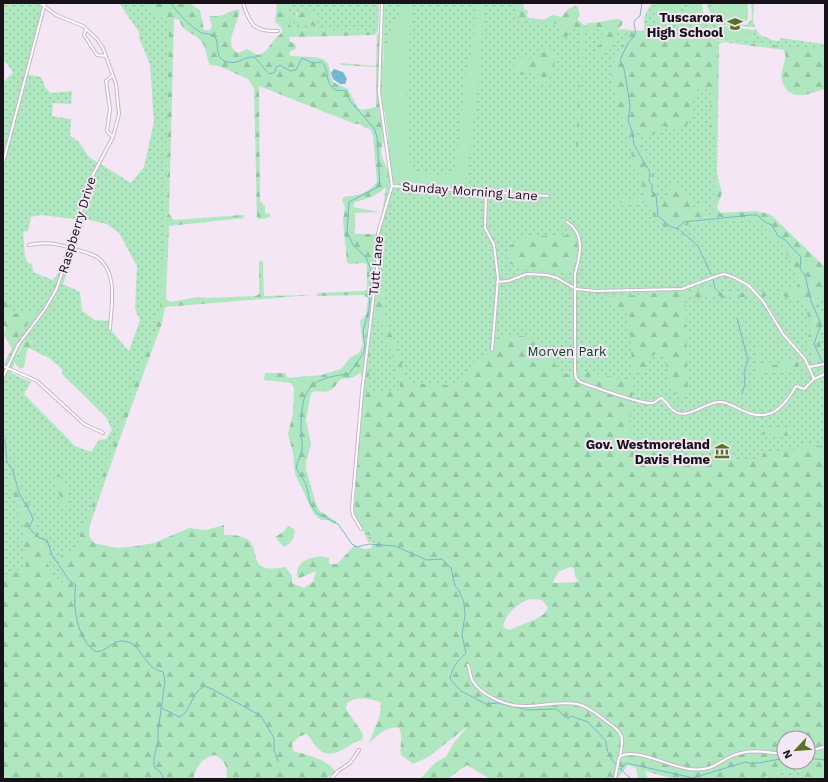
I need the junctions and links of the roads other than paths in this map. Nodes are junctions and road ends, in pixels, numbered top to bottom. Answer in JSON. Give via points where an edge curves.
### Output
{"nodes":[{"id":1,"x":40,"y":3,"type":"edge"},
{"id":2,"x":45,"y":3,"type":"edge"},
{"id":3,"x":243,"y":3,"type":"edge"},
{"id":4,"x":382,"y":3,"type":"edge"},
{"id":5,"x":44,"y":6,"type":"junction"},
{"id":6,"x":86,"y":29,"type":"junction"},
{"id":7,"x":278,"y":31,"type":"dead end"},
{"id":8,"x":106,"y":56,"type":"junction"},
{"id":9,"x":113,"y":75,"type":"junction"},
{"id":10,"x":113,"y":137,"type":"junction"},
{"id":11,"x":3,"y":164,"type":"edge"},
{"id":12,"x":392,"y":186,"type":"junction"},
{"id":13,"x":486,"y":192,"type":"junction"},
{"id":14,"x":548,"y":196,"type":"dead end"},
{"id":15,"x":567,"y":222,"type":"dead end"},
{"id":16,"x":29,"y":245,"type":"dead end"},
{"id":17,"x":71,"y":248,"type":"junction"},
{"id":18,"x":497,"y":282,"type":"junction"},
{"id":19,"x":576,"y":289,"type":"junction"},
{"id":20,"x":110,"y":329,"type":"dead end"},
{"id":21,"x":492,"y":350,"type":"dead end"},
{"id":22,"x":825,"y":364,"type":"edge"},
{"id":23,"x":3,"y":366,"type":"edge"},
{"id":24,"x":7,"y":367,"type":"junction"},
{"id":25,"x":810,"y":367,"type":"junction"},
{"id":26,"x":825,"y":374,"type":"edge"},
{"id":27,"x":3,"y":377,"type":"edge"},
{"id":28,"x":814,"y":379,"type":"junction"},
{"id":29,"x":103,"y":433,"type":"dead end"},
{"id":30,"x":361,"y":529,"type":"dead end"},
{"id":31,"x":468,"y":665,"type":"dead end"},
{"id":32,"x":359,"y":750,"type":"dead end"},
{"id":33,"x":776,"y":753,"type":"edge"},
{"id":34,"x":620,"y":756,"type":"junction"},
{"id":35,"x":331,"y":779,"type":"edge"},
{"id":36,"x":615,"y":779,"type":"edge"}],
"edges":[{"from":1,"to":5,"type":"street","name":"Raspberry Drive"},
{"from":2,"to":5,"type":"street"},
{"from":3,"to":7,"type":"street","via":[[247,18],[253,25]]},
{"from":4,"to":12,"type":"street","name":"Tutt Lane","via":[[379,92]]},
{"from":5,"to":6,"type":"street","name":"Raspberry Drive","via":[[56,15]]},
{"from":5,"to":11,"type":"street"},
{"from":6,"to":8,"type":"street","name":"Raspberry Drive","via":[[97,39]]},
{"from":6,"to":8,"type":"street","via":[[84,35],[97,55]]},
{"from":8,"to":9,"type":"street","name":"Raspberry Drive"},
{"from":9,"to":10,"type":"street","name":"Raspberry Drive","via":[[119,105]]},
{"from":9,"to":10,"type":"street","via":[[106,81],[110,109],[106,132]]},
{"from":10,"to":17,"type":"street","name":"Raspberry Drive","via":[[89,182]]},
{"from":12,"to":13,"type":"street","name":"Sunday Morning Lane"},
{"from":12,"to":30,"type":"street","name":"Tutt Lane","via":[[378,233],[377,268],[357,450],[352,508]]},
{"from":13,"to":14,"type":"street","name":"Sunday Morning Lane"},
{"from":13,"to":18,"type":"street","via":[[485,228],[494,245]]},
{"from":15,"to":19,"type":"street","via":[[575,227],[580,237]]},
{"from":16,"to":17,"type":"street","via":[[50,243]]},
{"from":17,"to":20,"type":"street","via":[[95,256],[108,270],[112,284]]},
{"from":17,"to":24,"type":"street","name":"Raspberry Drive","via":[[51,299],[22,339]]},
{"from":18,"to":19,"type":"street","via":[[527,274],[547,275]]},
{"from":18,"to":21,"type":"street"},
{"from":19,"to":25,"type":"street","via":[[596,292],[682,289],[724,274],[733,277],[748,285],[763,301],[783,334]]},
{"from":19,"to":28,"type":"street","via":[[575,372],[580,382],[615,395],[648,402],[661,398],[678,412],[690,412],[711,402],[721,402],[745,412],[763,414],[782,407],[796,386],[804,389]]},
{"from":22,"to":25,"type":"street"},
{"from":23,"to":24,"type":"street"},
{"from":24,"to":27,"type":"street","name":"Raspberry Drive"},
{"from":24,"to":29,"type":"street","via":[[38,381],[84,424]]},
{"from":25,"to":28,"type":"street"},
{"from":26,"to":28,"type":"street"},
{"from":31,"to":34,"type":"street","via":[[472,680],[498,700],[522,706],[570,704],[588,709],[620,734],[624,742]]},
{"from":32,"to":35,"type":"street","via":[[350,763]]},
{"from":33,"to":34,"type":"street","via":[[743,753],[705,770],[685,769],[637,754]]},
{"from":34,"to":36,"type":"street"}]}
